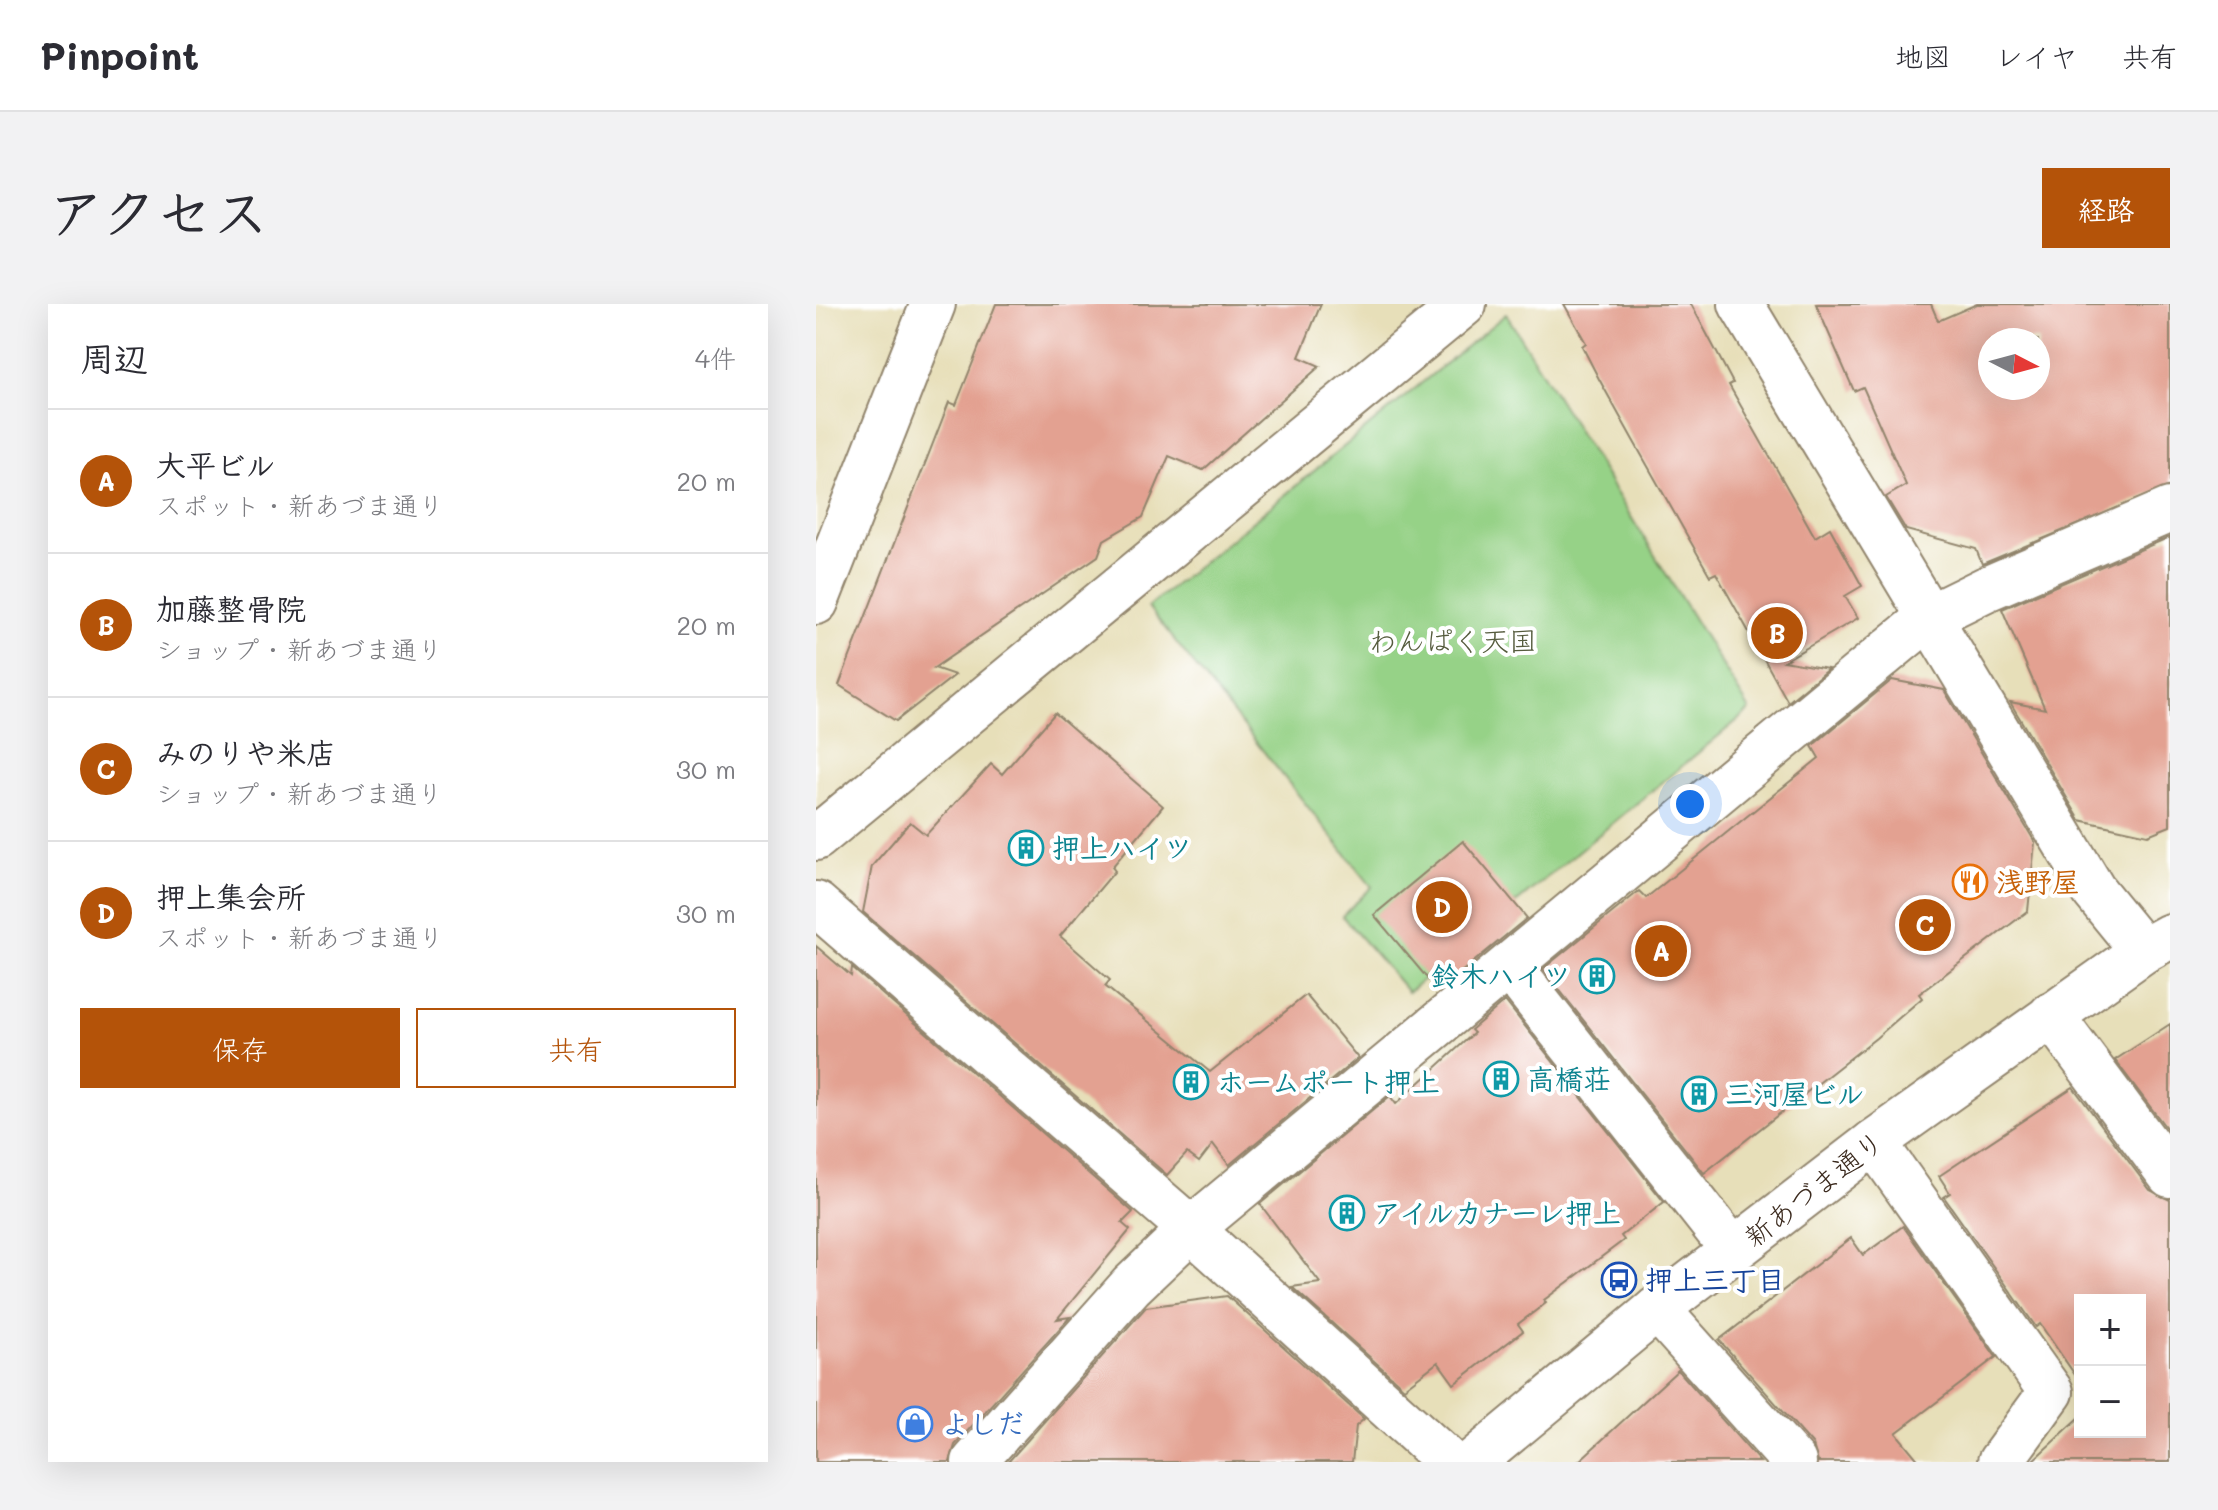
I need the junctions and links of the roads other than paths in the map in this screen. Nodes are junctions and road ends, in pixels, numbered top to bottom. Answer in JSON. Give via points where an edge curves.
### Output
{"nodes":[{"id":1,"x":933,"y":304,"type":"edge"},
{"id":2,"x":1464,"y":304,"type":"edge"},
{"id":3,"x":1741,"y":304,"type":"edge"},
{"id":4,"x":2170,"y":510,"type":"edge"},
{"id":5,"x":816,"y":602,"type":"edge"},
{"id":6,"x":1929,"y":617,"type":"junction"},
{"id":7,"x":816,"y":838,"type":"edge"},
{"id":8,"x":816,"y":904,"type":"edge"},
{"id":9,"x":2157,"y":944,"type":"edge"},
{"id":10,"x":1509,"y":966,"type":"junction"},
{"id":11,"x":2051,"y":1015,"type":"junction"},
{"id":12,"x":1874,"y":1142,"type":"junction"},
{"id":13,"x":2170,"y":1175,"type":"edge"},
{"id":14,"x":1191,"y":1229,"type":"junction"},
{"id":15,"x":1733,"y":1250,"type":"junction"},
{"id":16,"x":1657,"y":1309,"type":"junction"},
{"id":17,"x":974,"y":1462,"type":"edge"},
{"id":18,"x":1449,"y":1462,"type":"edge"},
{"id":19,"x":1473,"y":1462,"type":"edge"},
{"id":20,"x":1794,"y":1462,"type":"edge"},
{"id":21,"x":2000,"y":1462,"type":"edge"}],
"edges":[{"from":1,"to":5,"type":"street"},
{"from":2,"to":7,"type":"street"},
{"from":3,"to":6,"type":"street"},
{"from":4,"to":6,"type":"street"},
{"from":6,"to":9,"type":"street","via":[[2094,891]]},
{"from":6,"to":10,"type":"street"},
{"from":8,"to":14,"type":"street"},
{"from":9,"to":11,"type":"street","name":"新あづま通り"},
{"from":10,"to":14,"type":"street"},
{"from":10,"to":15,"type":"street"},
{"from":11,"to":12,"type":"street","name":"新あづま通り"},
{"from":11,"to":13,"type":"street"},
{"from":12,"to":15,"type":"street","name":"新あづま通り"},
{"from":12,"to":21,"type":"street","via":[[2051,1392]]},
{"from":14,"to":17,"type":"street","via":[[1131,1286]]},
{"from":14,"to":18,"type":"street"},
{"from":15,"to":16,"type":"street","name":"新あづま通り"},
{"from":16,"to":19,"type":"street","name":"新あづま通り"},
{"from":16,"to":20,"type":"street"}]}
